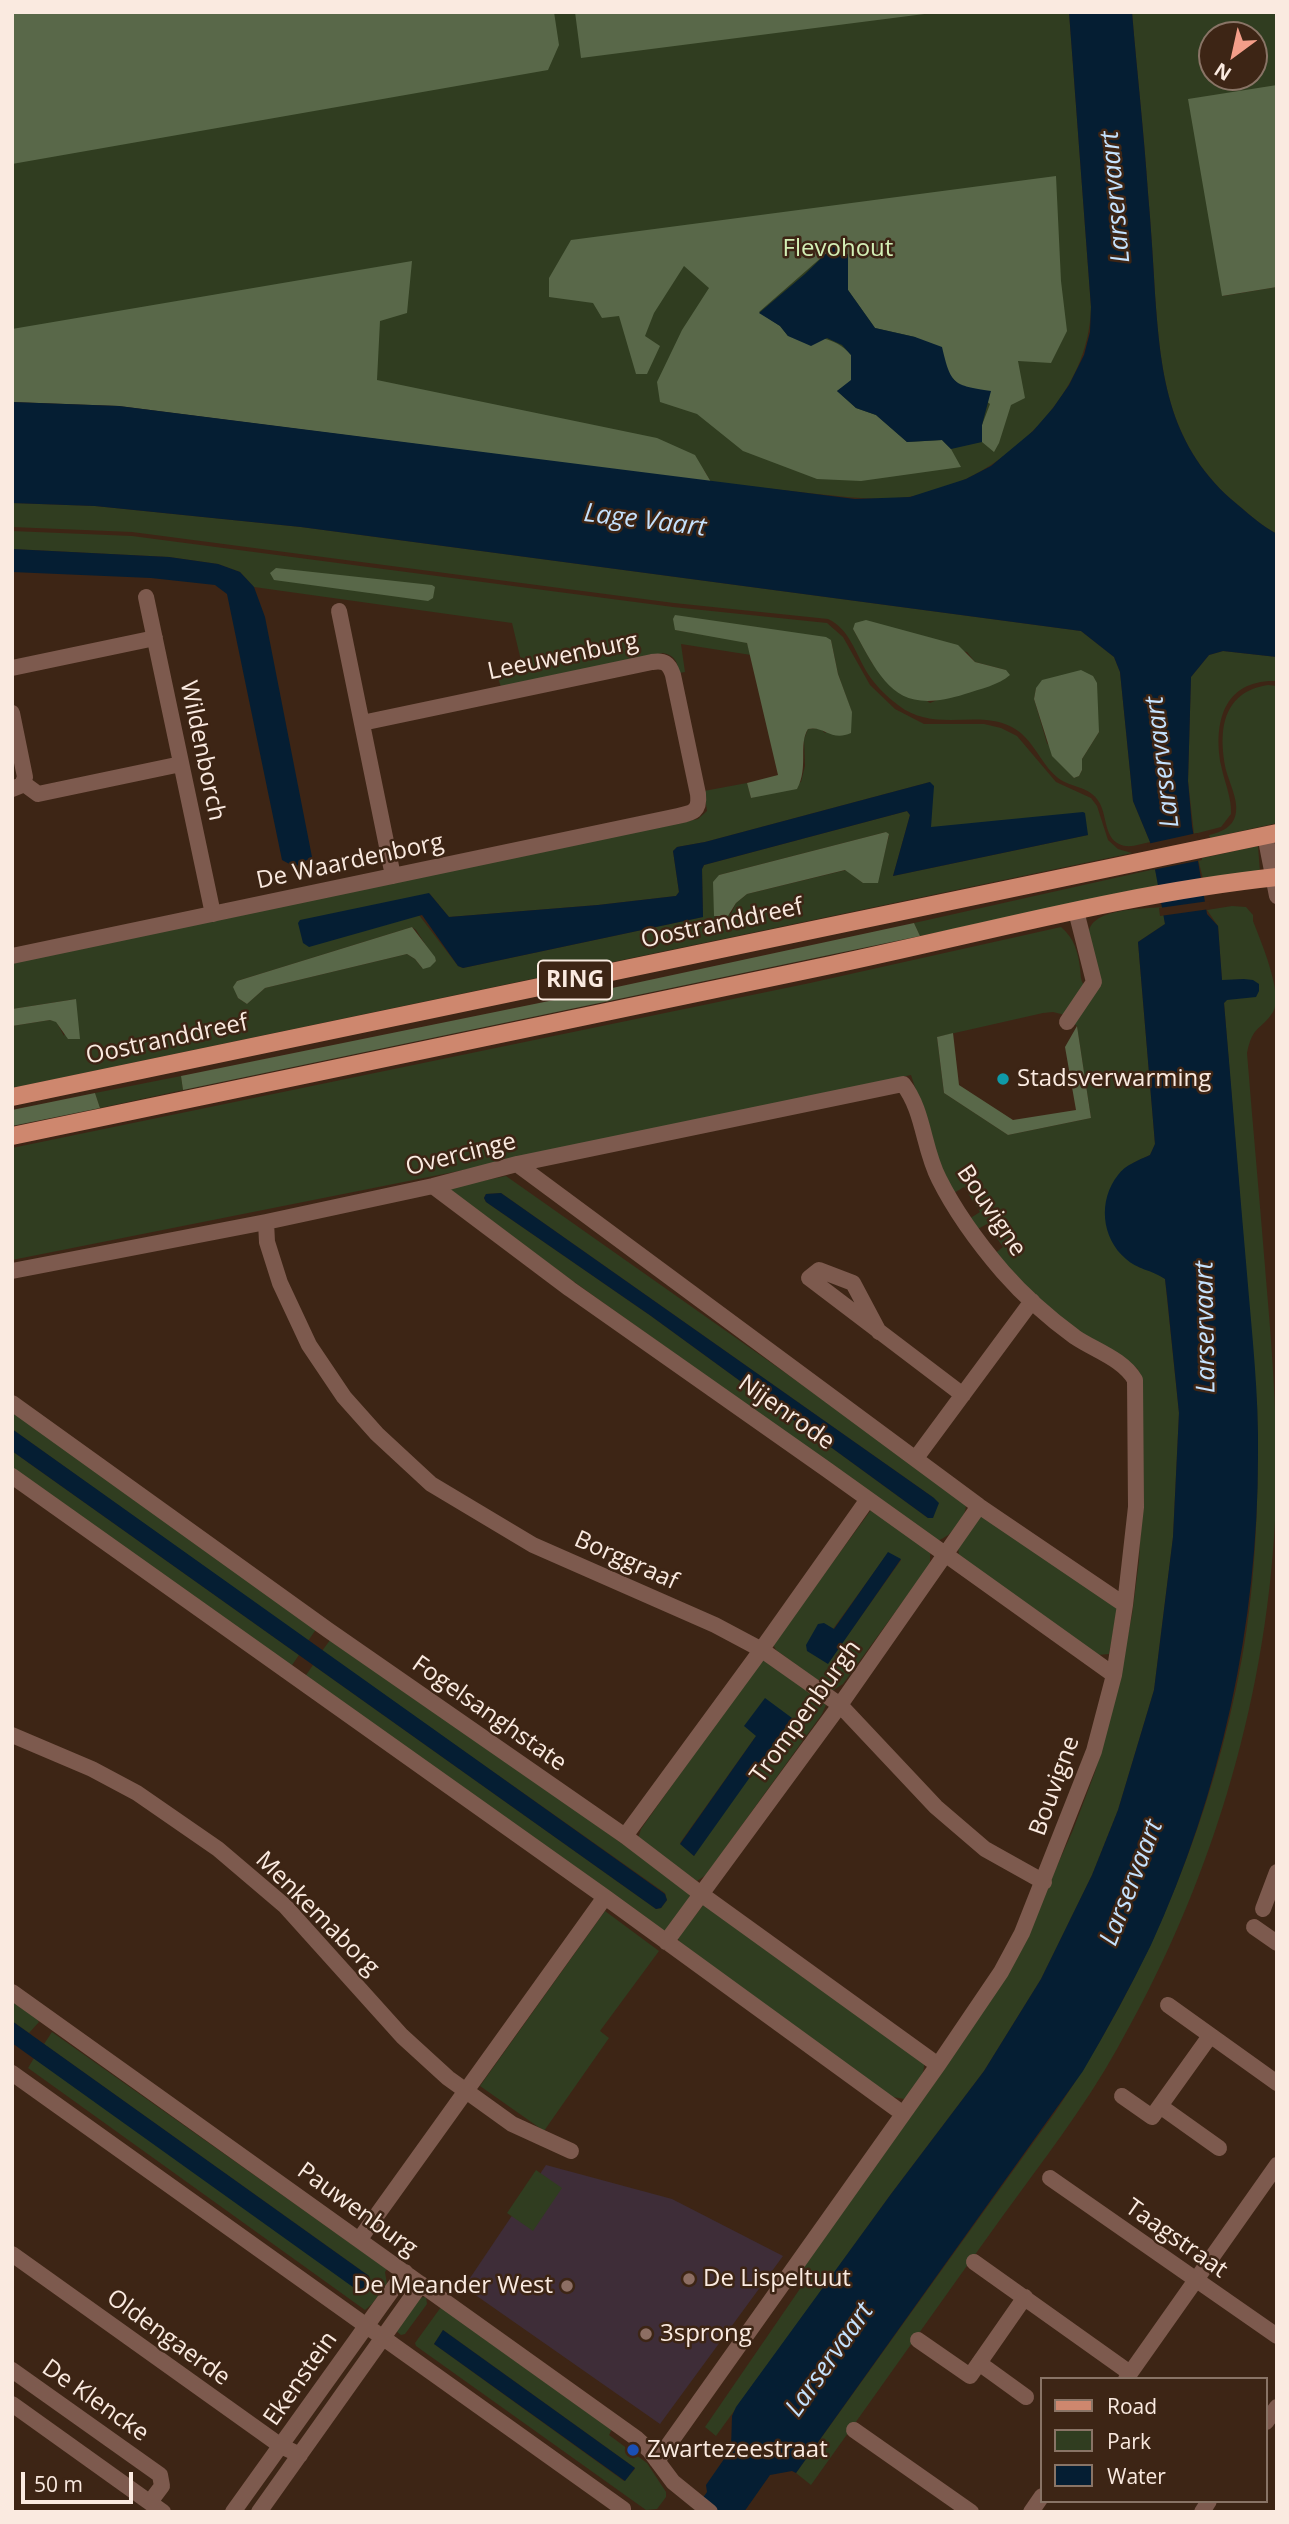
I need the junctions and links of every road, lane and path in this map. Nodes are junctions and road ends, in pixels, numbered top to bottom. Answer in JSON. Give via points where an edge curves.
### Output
{"nodes":[{"id":1,"x":146,"y":597,"type":"dead end"},
{"id":2,"x":339,"y":611,"type":"dead end"},
{"id":3,"x":155,"y":638,"type":"junction"},
{"id":4,"x":12,"y":668,"type":"edge"},
{"id":5,"x":12,"y":713,"type":"edge"},
{"id":6,"x":362,"y":723,"type":"junction"},
{"id":7,"x":181,"y":764,"type":"junction"},
{"id":8,"x":18,"y":786,"type":"edge"},
{"id":9,"x":697,"y":810,"type":"joint"},
{"id":10,"x":1271,"y":834,"type":"edge"},
{"id":11,"x":393,"y":876,"type":"junction"},
{"id":12,"x":1275,"y":877,"type":"edge"},
{"id":13,"x":1277,"y":895,"type":"edge"},
{"id":14,"x":1076,"y":911,"type":"junction"},
{"id":15,"x":213,"y":914,"type":"junction"},
{"id":16,"x":12,"y":956,"type":"edge"},
{"id":17,"x":1067,"y":1022,"type":"dead end"},
{"id":18,"x":12,"y":1097,"type":"edge"},
{"id":19,"x":913,"y":1098,"type":"joint"},
{"id":20,"x":12,"y":1136,"type":"edge"},
{"id":21,"x":517,"y":1164,"type":"junction"},
{"id":22,"x":433,"y":1186,"type":"junction"},
{"id":23,"x":266,"y":1222,"type":"junction"},
{"id":24,"x":12,"y":1271,"type":"edge"},
{"id":25,"x":1032,"y":1301,"type":"junction"},
{"id":26,"x":879,"y":1332,"type":"dead end"},
{"id":27,"x":963,"y":1395,"type":"junction"},
{"id":28,"x":12,"y":1403,"type":"edge"},
{"id":29,"x":916,"y":1458,"type":"junction"},
{"id":30,"x":12,"y":1476,"type":"edge"},
{"id":31,"x":868,"y":1499,"type":"junction"},
{"id":32,"x":979,"y":1506,"type":"junction"},
{"id":33,"x":946,"y":1555,"type":"junction"},
{"id":34,"x":1125,"y":1605,"type":"junction"},
{"id":35,"x":762,"y":1650,"type":"junction"},
{"id":36,"x":1114,"y":1675,"type":"junction"},
{"id":37,"x":840,"y":1704,"type":"junction"},
{"id":38,"x":12,"y":1735,"type":"edge"},
{"id":39,"x":625,"y":1836,"type":"junction"},
{"id":40,"x":1277,"y":1872,"type":"edge"},
{"id":41,"x":1044,"y":1882,"type":"junction"},
{"id":42,"x":701,"y":1894,"type":"junction"},
{"id":43,"x":605,"y":1898,"type":"junction"},
{"id":44,"x":1264,"y":1909,"type":"dead end"},
{"id":45,"x":1254,"y":1927,"type":"dead end"},
{"id":46,"x":666,"y":1942,"type":"junction"},
{"id":47,"x":1277,"y":1943,"type":"edge"},
{"id":48,"x":12,"y":1992,"type":"edge"},
{"id":49,"x":1168,"y":2006,"type":"dead end"},
{"id":50,"x":1210,"y":2036,"type":"junction"},
{"id":51,"x":938,"y":2065,"type":"junction"},
{"id":52,"x":12,"y":2073,"type":"edge"},
{"id":53,"x":1277,"y":2083,"type":"edge"},
{"id":54,"x":466,"y":2091,"type":"junction"},
{"id":55,"x":1122,"y":2096,"type":"dead end"},
{"id":56,"x":1160,"y":2106,"type":"junction"},
{"id":57,"x":902,"y":2113,"type":"junction"},
{"id":58,"x":1219,"y":2148,"type":"dead end"},
{"id":59,"x":571,"y":2151,"type":"dead end"},
{"id":60,"x":1277,"y":2165,"type":"edge"},
{"id":61,"x":1050,"y":2178,"type":"dead end"},
{"id":62,"x":359,"y":2239,"type":"junction"},
{"id":63,"x":12,"y":2254,"type":"edge"},
{"id":64,"x":974,"y":2262,"type":"dead end"},
{"id":65,"x":405,"y":2272,"type":"junction"},
{"id":66,"x":1195,"y":2281,"type":"junction"},
{"id":67,"x":421,"y":2284,"type":"junction"},
{"id":68,"x":1025,"y":2297,"type":"junction"},
{"id":69,"x":367,"y":2326,"type":"junction"},
{"id":70,"x":1277,"y":2336,"type":"edge"},
{"id":71,"x":383,"y":2338,"type":"junction"},
{"id":72,"x":918,"y":2340,"type":"dead end"},
{"id":73,"x":979,"y":2363,"type":"junction"},
{"id":74,"x":12,"y":2370,"type":"edge"},
{"id":75,"x":1128,"y":2376,"type":"edge"},
{"id":76,"x":1026,"y":2397,"type":"dead end"},
{"id":77,"x":12,"y":2404,"type":"edge"},
{"id":78,"x":854,"y":2430,"type":"dead end"},
{"id":79,"x":281,"y":2446,"type":"junction"},
{"id":80,"x":300,"y":2455,"type":"junction"},
{"id":81,"x":657,"y":2461,"type":"junction"},
{"id":82,"x":156,"y":2507,"type":"edge"},
{"id":83,"x":704,"y":2507,"type":"edge"},
{"id":84,"x":622,"y":2511,"type":"edge"},
{"id":85,"x":233,"y":2512,"type":"edge"},
{"id":86,"x":258,"y":2512,"type":"edge"},
{"id":87,"x":971,"y":2512,"type":"edge"}],
"edges":[{"from":1,"to":3,"type":"street","name":"Wildenborch"},
{"from":2,"to":6,"type":"street"},
{"from":3,"to":4,"type":"street"},
{"from":3,"to":7,"type":"street","name":"Wildenborch"},
{"from":5,"to":8,"type":"street","via":[[25,777]]},
{"from":6,"to":9,"type":"street","name":"Leeuwenburg","via":[[665,662],[673,675],[698,794]]},
{"from":6,"to":11,"type":"street"},
{"from":7,"to":8,"type":"street","via":[[38,794]]},
{"from":7,"to":15,"type":"street","name":"Wildenborch"},
{"from":9,"to":11,"type":"street","name":"De Waardenborg"},
{"from":10,"to":12,"type":"street"},
{"from":10,"to":18,"type":"main road","name":"Oostranddreef","number":"RING"},
{"from":11,"to":15,"type":"street","name":"De Waardenborg"},
{"from":12,"to":13,"type":"street"},
{"from":12,"to":14,"type":"main road","number":"RING"},
{"from":14,"to":17,"type":"street","via":[[1094,982]]},
{"from":14,"to":20,"type":"main road","number":"RING"},
{"from":15,"to":16,"type":"street","name":"De Waardenborg"},
{"from":19,"to":21,"type":"street","name":"Overcinge","via":[[902,1084]]},
{"from":19,"to":25,"type":"street","name":"Bouvigne","via":[[938,1177],[1003,1271]]},
{"from":21,"to":22,"type":"street","name":"Overcinge"},
{"from":21,"to":29,"type":"street","name":"Nijenrode"},
{"from":22,"to":23,"type":"street","name":"Overcinge"},
{"from":22,"to":31,"type":"street","name":"Nijenrode","via":[[570,1289]]},
{"from":23,"to":24,"type":"street","name":"Overcinge"},
{"from":23,"to":35,"type":"street","name":"Borggraaf","via":[[280,1283],[309,1345],[344,1397],[431,1484],[533,1545]]},
{"from":25,"to":27,"type":"street"},
{"from":25,"to":34,"type":"street","name":"Bouvigne","via":[[1077,1339],[1129,1370],[1135,1380],[1136,1507]]},
{"from":26,"to":27,"type":"street"},
{"from":27,"to":29,"type":"street"},
{"from":28,"to":39,"type":"street","name":"Fogelsanghstate"},
{"from":29,"to":32,"type":"street","name":"Nijenrode"},
{"from":30,"to":43,"type":"street"},
{"from":31,"to":33,"type":"street","name":"Nijenrode"},
{"from":31,"to":35,"type":"street"},
{"from":32,"to":33,"type":"street","name":"Trompenburgh"},
{"from":32,"to":34,"type":"street","name":"Nijenrode"},
{"from":33,"to":36,"type":"street","name":"Nijenrode"},
{"from":33,"to":37,"type":"street","name":"Trompenburgh"},
{"from":34,"to":36,"type":"street","name":"Bouvigne"},
{"from":35,"to":37,"type":"street","name":"Borggraaf"},
{"from":35,"to":39,"type":"street"},
{"from":36,"to":41,"type":"street","name":"Bouvigne","via":[[1094,1751]]},
{"from":37,"to":41,"type":"street","name":"Borggraaf","via":[[936,1807],[985,1849]]},
{"from":37,"to":42,"type":"street","name":"Trompenburgh"},
{"from":38,"to":54,"type":"street","name":"Menkemaborg","via":[[137,1793],[218,1849],[285,1906],[402,2036]]},
{"from":39,"to":42,"type":"street","name":"Fogelsanghstate"},
{"from":40,"to":44,"type":"street"},
{"from":41,"to":51,"type":"street","name":"Bouvigne","via":[[1001,1972]]},
{"from":42,"to":46,"type":"street","name":"Trompenburgh"},
{"from":42,"to":51,"type":"street","name":"Fogelsanghstate"},
{"from":43,"to":46,"type":"street"},
{"from":43,"to":54,"type":"street"},
{"from":45,"to":47,"type":"street"},
{"from":46,"to":57,"type":"street"},
{"from":48,"to":62,"type":"street","name":"Pauwenburg"},
{"from":49,"to":50,"type":"street"},
{"from":50,"to":53,"type":"street"},
{"from":50,"to":56,"type":"street"},
{"from":51,"to":57,"type":"street","name":"Bouvigne"},
{"from":52,"to":69,"type":"street"},
{"from":54,"to":59,"type":"street","name":"Menkemaborg","via":[[512,2124]]},
{"from":54,"to":62,"type":"street"},
{"from":55,"to":56,"type":"street","via":[[1153,2117]]},
{"from":56,"to":58,"type":"street"},
{"from":57,"to":81,"type":"street","name":"Bouvigne"},
{"from":60,"to":66,"type":"street"},
{"from":61,"to":66,"type":"street","name":"Taagstraat"},
{"from":62,"to":65,"type":"street","name":"Pauwenburg"},
{"from":63,"to":79,"type":"street","name":"Oldengaerde"},
{"from":64,"to":68,"type":"street"},
{"from":65,"to":67,"type":"street","name":"Pauwenburg"},
{"from":65,"to":69,"type":"street","name":"Ekenstein"},
{"from":66,"to":70,"type":"street","name":"Taagstraat"},
{"from":66,"to":75,"type":"street"},
{"from":67,"to":71,"type":"street","name":"Ekenstein"},
{"from":67,"to":81,"type":"street","name":"Pauwenburg","via":[[636,2438]]},
{"from":68,"to":73,"type":"street"},
{"from":68,"to":75,"type":"street"},
{"from":69,"to":71,"type":"street"},
{"from":69,"to":79,"type":"street","name":"Ekenstein"},
{"from":71,"to":80,"type":"street","name":"Ekenstein"},
{"from":71,"to":84,"type":"street"},
{"from":72,"to":73,"type":"street","via":[[970,2376]]},
{"from":73,"to":76,"type":"street"},
{"from":74,"to":82,"type":"street","name":"De Klencke","via":[[160,2475]]},
{"from":77,"to":82,"type":"street","name":"De Klencke"},
{"from":78,"to":87,"type":"street"},
{"from":79,"to":80,"type":"street","name":"Oldengaerde"},
{"from":79,"to":85,"type":"street","name":"Ekenstein"},
{"from":80,"to":86,"type":"street","name":"Ekenstein"},
{"from":81,"to":83,"type":"street","name":"Pauwenburg","via":[[673,2482]]}]}
